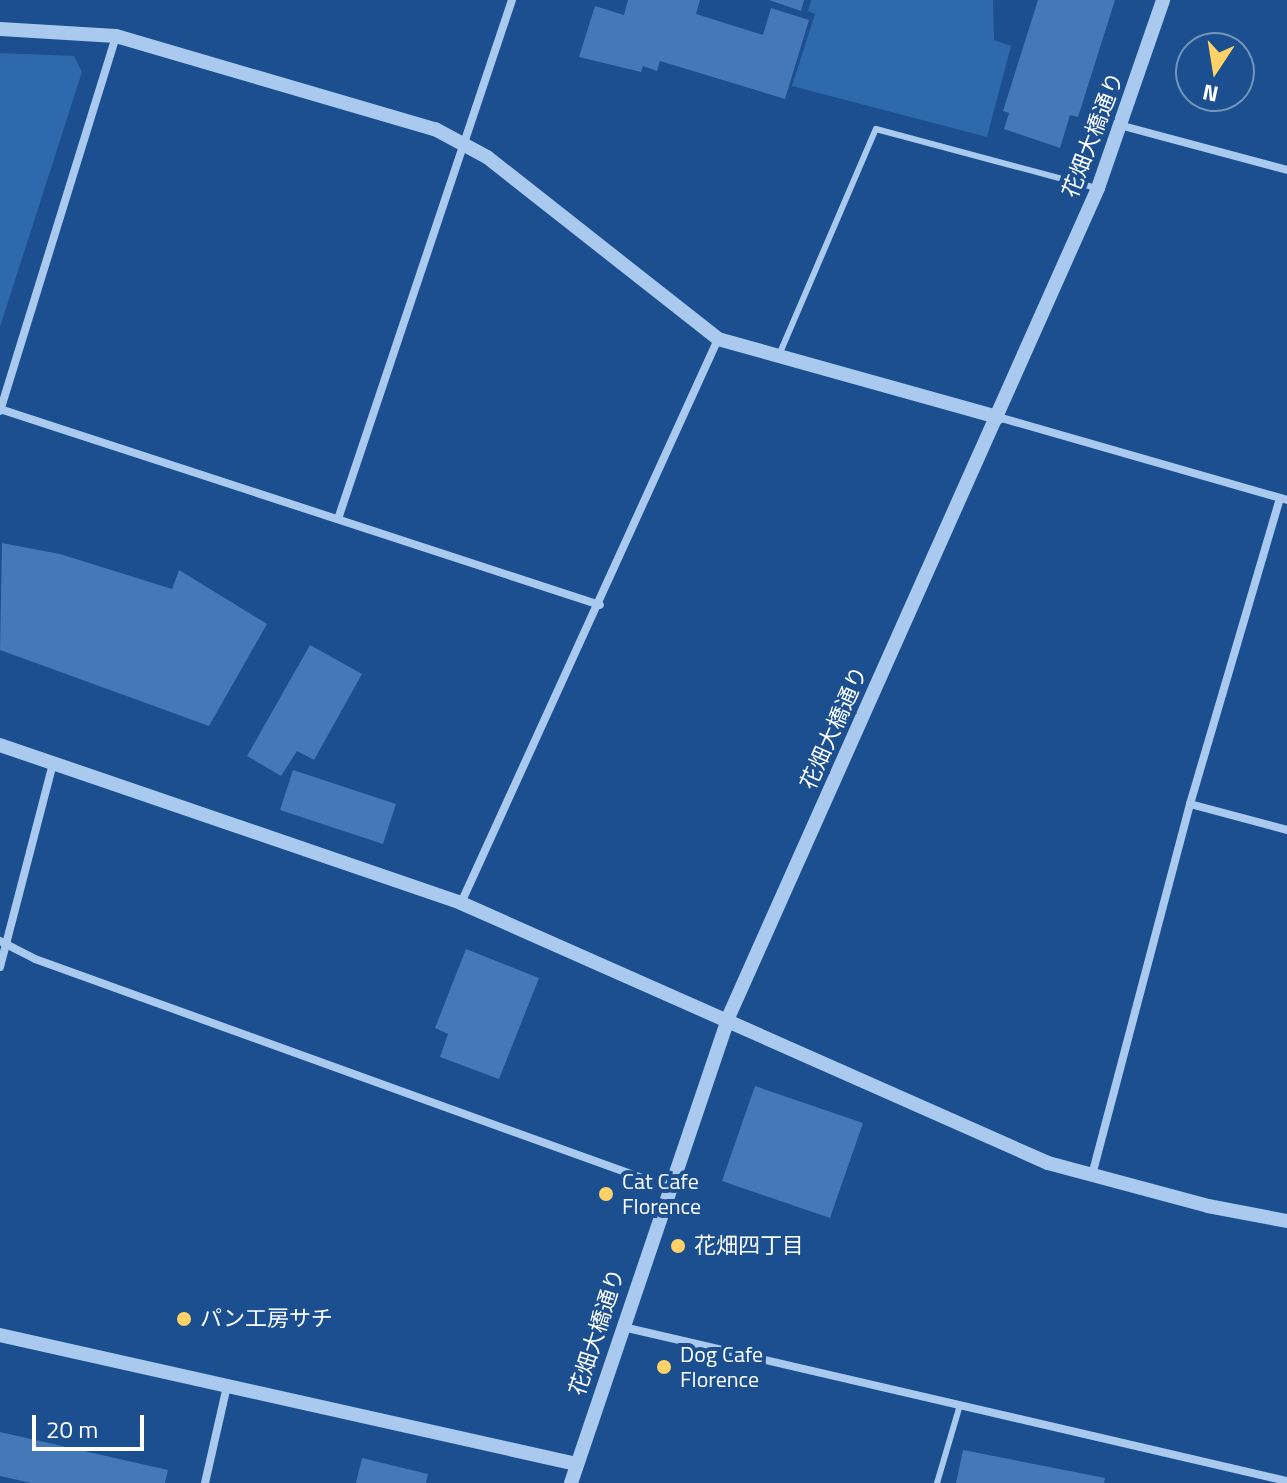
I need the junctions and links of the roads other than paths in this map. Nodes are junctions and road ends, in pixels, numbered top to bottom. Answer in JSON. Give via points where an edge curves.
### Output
{"nodes":[{"id":1,"x":512,"y":0,"type":"edge"},
{"id":2,"x":1163,"y":0,"type":"edge"},
{"id":3,"x":0,"y":29,"type":"edge"},
{"id":4,"x":116,"y":36,"type":"junction"},
{"id":5,"x":1123,"y":126,"type":"junction"},
{"id":6,"x":465,"y":141,"type":"junction"},
{"id":7,"x":1287,"y":170,"type":"edge"},
{"id":8,"x":1098,"y":188,"type":"junction"},
{"id":9,"x":718,"y":339,"type":"junction"},
{"id":10,"x":778,"y":358,"type":"junction"},
{"id":11,"x":0,"y":410,"type":"edge"},
{"id":12,"x":998,"y":417,"type":"junction"},
{"id":13,"x":1284,"y":499,"type":"edge"},
{"id":14,"x":338,"y":519,"type":"junction"},
{"id":15,"x":600,"y":605,"type":"junction"},
{"id":16,"x":0,"y":745,"type":"edge"},
{"id":17,"x":53,"y":763,"type":"junction"},
{"id":18,"x":1190,"y":804,"type":"junction"},
{"id":19,"x":1287,"y":830,"type":"edge"},
{"id":20,"x":461,"y":903,"type":"junction"},
{"id":21,"x":3,"y":942,"type":"edge"},
{"id":22,"x":0,"y":967,"type":"edge"},
{"id":23,"x":728,"y":1018,"type":"junction"},
{"id":24,"x":1092,"y":1175,"type":"junction"},
{"id":25,"x":667,"y":1187,"type":"junction"},
{"id":26,"x":1287,"y":1221,"type":"edge"},
{"id":27,"x":622,"y":1327,"type":"junction"},
{"id":28,"x":0,"y":1335,"type":"edge"},
{"id":29,"x":227,"y":1386,"type":"junction"},
{"id":30,"x":960,"y":1405,"type":"junction"},
{"id":31,"x":576,"y":1464,"type":"junction"},
{"id":32,"x":1287,"y":1481,"type":"edge"},
{"id":33,"x":205,"y":1483,"type":"edge"},
{"id":34,"x":571,"y":1483,"type":"edge"},
{"id":35,"x":937,"y":1483,"type":"edge"}],
"edges":[{"from":1,"to":6,"type":"street"},
{"from":2,"to":5,"type":"street","name":"花畑大橋通り"},
{"from":3,"to":4,"type":"street"},
{"from":4,"to":6,"type":"street"},
{"from":4,"to":11,"type":"street"},
{"from":5,"to":7,"type":"street"},
{"from":5,"to":8,"type":"street","name":"花畑大橋通り"},
{"from":6,"to":9,"type":"street"},
{"from":6,"to":14,"type":"street"},
{"from":8,"to":10,"type":"lane","via":[[876,129]]},
{"from":8,"to":12,"type":"street","name":"花畑大橋通り"},
{"from":9,"to":10,"type":"street"},
{"from":9,"to":15,"type":"street"},
{"from":10,"to":12,"type":"street"},
{"from":11,"to":14,"type":"street"},
{"from":12,"to":13,"type":"street"},
{"from":12,"to":23,"type":"street","name":"花畑大橋通り"},
{"from":13,"to":18,"type":"street"},
{"from":14,"to":15,"type":"street"},
{"from":15,"to":20,"type":"street"},
{"from":16,"to":17,"type":"street"},
{"from":17,"to":20,"type":"street"},
{"from":17,"to":21,"type":"street"},
{"from":18,"to":19,"type":"street"},
{"from":18,"to":24,"type":"street"},
{"from":20,"to":23,"type":"street"},
{"from":21,"to":22,"type":"street"},
{"from":21,"to":25,"type":"street","via":[[35,959]]},
{"from":23,"to":24,"type":"street","via":[[1002,1145]]},
{"from":23,"to":25,"type":"street","name":"花畑大橋通り"},
{"from":24,"to":26,"type":"street"},
{"from":25,"to":27,"type":"street","name":"花畑大橋通り"},
{"from":27,"to":30,"type":"street"},
{"from":27,"to":31,"type":"street","name":"花畑大橋通り"},
{"from":28,"to":29,"type":"street"},
{"from":29,"to":31,"type":"street"},
{"from":29,"to":33,"type":"street"},
{"from":30,"to":32,"type":"street"},
{"from":30,"to":35,"type":"lane"},
{"from":31,"to":34,"type":"street","name":"花畑大橋通り"}]}
